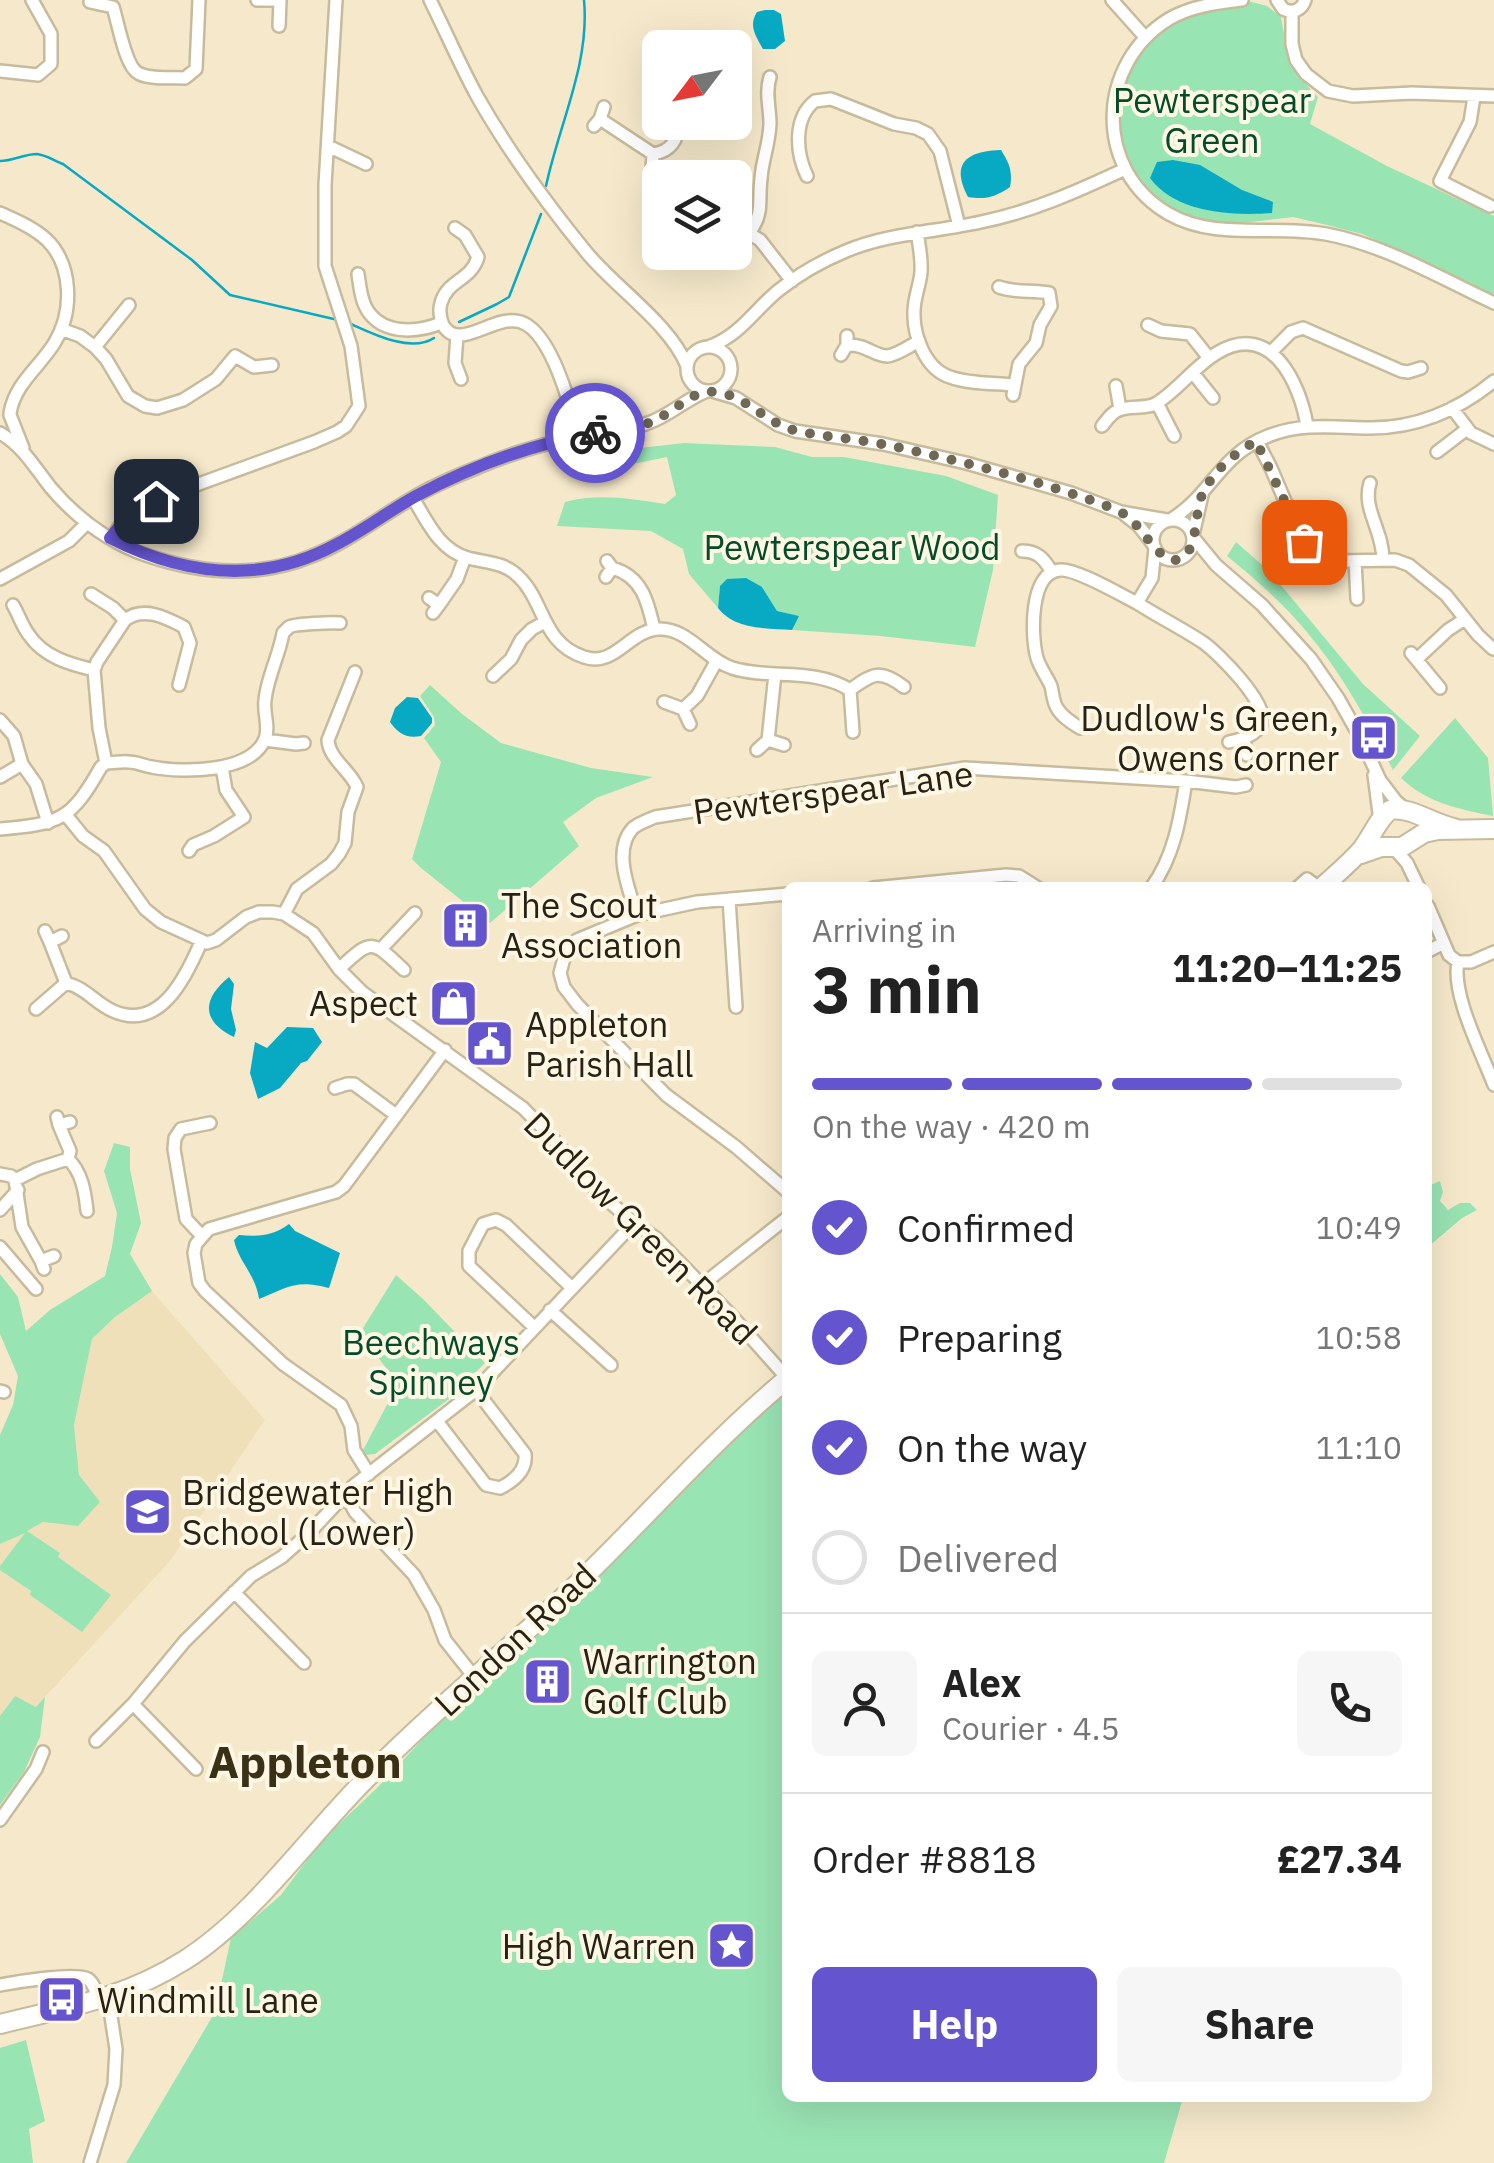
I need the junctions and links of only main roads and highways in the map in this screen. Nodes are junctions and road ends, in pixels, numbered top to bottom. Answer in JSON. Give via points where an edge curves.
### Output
{"nodes":[{"id":1,"x":1408,"y":811,"type":"junction"},
{"id":2,"x":1379,"y":822,"type":"junction"},
{"id":3,"x":1454,"y":828,"type":"junction"},
{"id":4,"x":1494,"y":829,"type":"edge"},
{"id":5,"x":1413,"y":841,"type":"junction"},
{"id":6,"x":1391,"y":846,"type":"junction"},
{"id":7,"x":1355,"y":858,"type":"junction"},
{"id":8,"x":1327,"y":882,"type":"edge"},
{"id":9,"x":782,"y":1383,"type":"edge"},
{"id":10,"x":0,"y":2024,"type":"edge"}],
"edges":[{"from":1,"to":2,"type":"highway","via":[[1390,810]]},
{"from":1,"to":3,"type":"highway"},
{"from":1,"to":5,"type":"highway","via":[[1418,825]]},
{"from":2,"to":6,"type":"highway"},
{"from":2,"to":7,"type":"highway"},
{"from":3,"to":4,"type":"highway"},
{"from":3,"to":5,"type":"highway"},
{"from":5,"to":6,"type":"highway"},
{"from":6,"to":7,"type":"highway"},
{"from":7,"to":8,"type":"highway"},
{"from":9,"to":10,"type":"highway","name":"London Road","via":[[370,1775],[227,1929],[170,1969],[103,1999]]}]}
